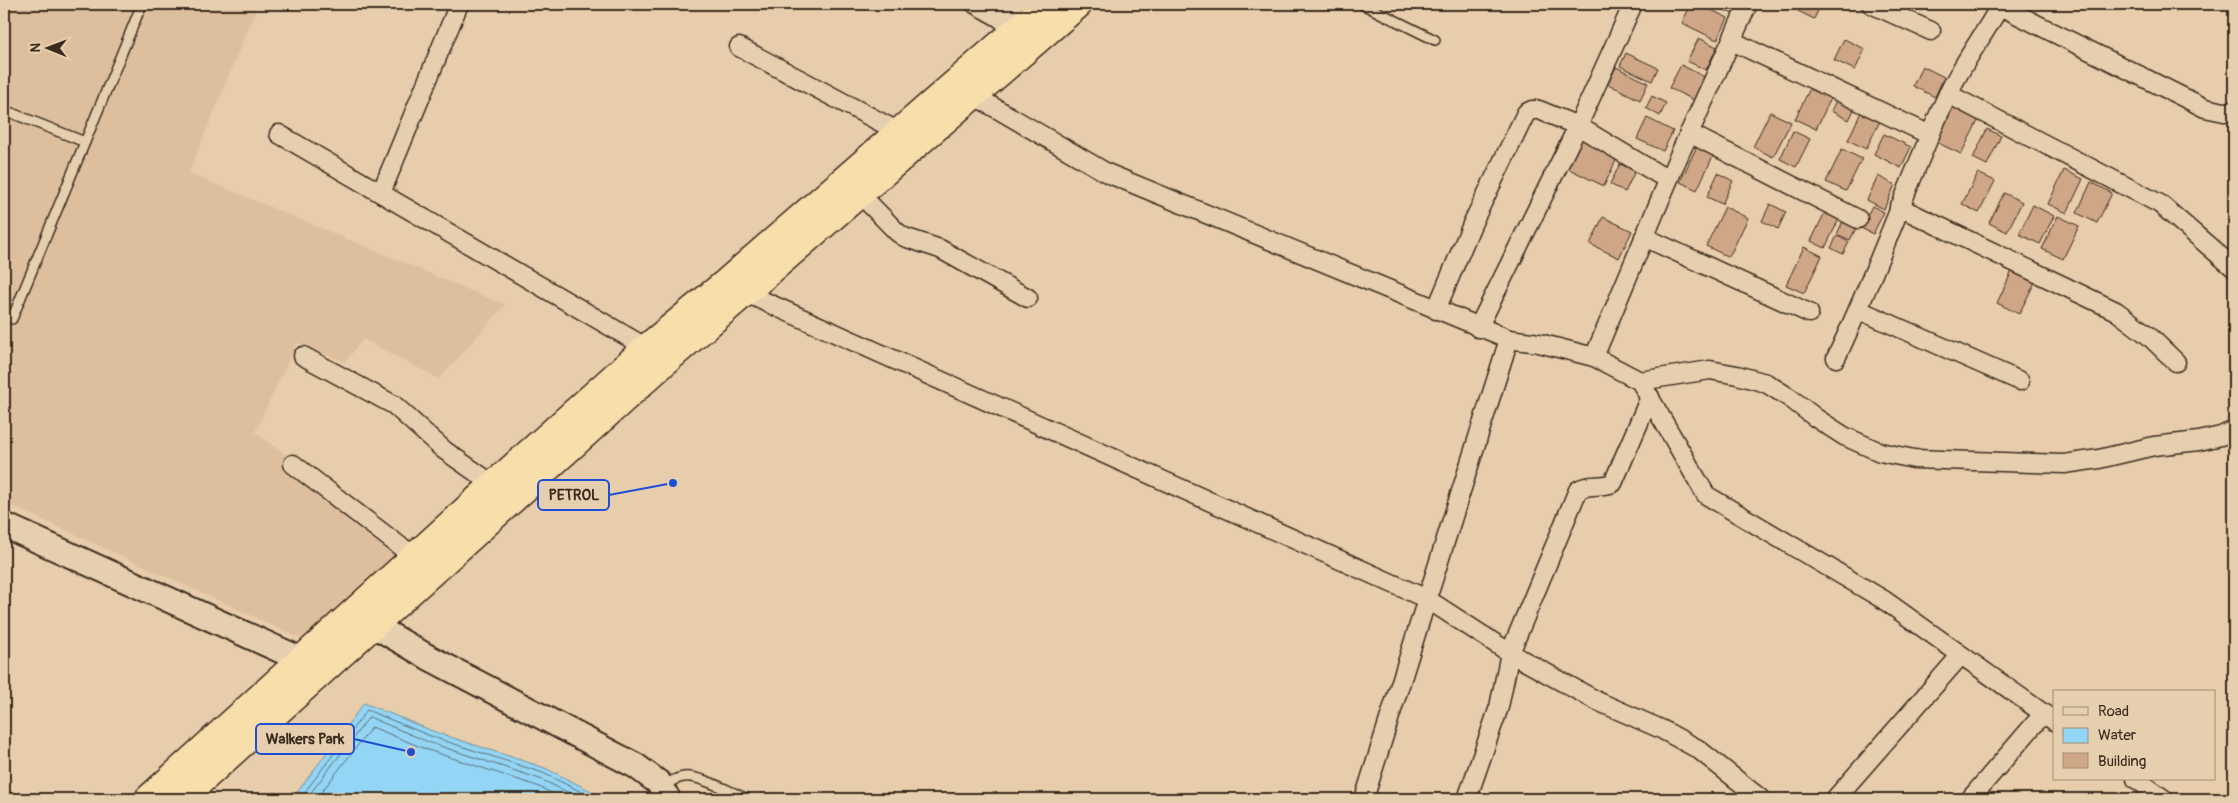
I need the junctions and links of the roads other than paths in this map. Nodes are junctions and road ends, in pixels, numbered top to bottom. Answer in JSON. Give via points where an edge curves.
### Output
{"nodes":[{"id":1,"x":142,"y":4,"type":"edge"},
{"id":2,"x":459,"y":4,"type":"edge"},
{"id":3,"x":975,"y":4,"type":"edge"},
{"id":4,"x":1013,"y":4,"type":"edge"},
{"id":5,"x":1047,"y":4,"type":"edge"},
{"id":6,"x":1078,"y":4,"type":"edge"},
{"id":7,"x":1362,"y":4,"type":"edge"},
{"id":8,"x":1633,"y":4,"type":"edge"},
{"id":9,"x":1748,"y":4,"type":"edge"},
{"id":10,"x":1871,"y":4,"type":"edge"},
{"id":11,"x":2000,"y":5,"type":"edge"},
{"id":12,"x":1931,"y":31,"type":"dead end"},
{"id":13,"x":1016,"y":32,"type":"junction"},
{"id":14,"x":1435,"y":40,"type":"dead end"},
{"id":15,"x":1732,"y":41,"type":"junction"},
{"id":16,"x":739,"y":47,"type":"dead end"},
{"id":17,"x":1948,"y":94,"type":"junction"},
{"id":18,"x":973,"y":95,"type":"junction"},
{"id":19,"x":4,"y":110,"type":"edge"},
{"id":20,"x":2234,"y":111,"type":"edge"},
{"id":21,"x":1578,"y":126,"type":"junction"},
{"id":22,"x":899,"y":132,"type":"junction"},
{"id":23,"x":1689,"y":133,"type":"junction"},
{"id":24,"x":279,"y":134,"type":"dead end"},
{"id":25,"x":1930,"y":134,"type":"junction"},
{"id":26,"x":85,"y":142,"type":"junction"},
{"id":27,"x":1668,"y":180,"type":"junction"},
{"id":28,"x":381,"y":193,"type":"junction"},
{"id":29,"x":859,"y":193,"type":"junction"},
{"id":30,"x":1899,"y":207,"type":"junction"},
{"id":31,"x":1858,"y":219,"type":"dead end"},
{"id":32,"x":1644,"y":237,"type":"junction"},
{"id":33,"x":2234,"y":268,"type":"edge"},
{"id":34,"x":735,"y":288,"type":"junction"},
{"id":35,"x":1028,"y":298,"type":"dead end"},
{"id":36,"x":1436,"y":310,"type":"junction"},
{"id":37,"x":1859,"y":310,"type":"junction"},
{"id":38,"x":1809,"y":313,"type":"dead end"},
{"id":39,"x":12,"y":319,"type":"dead end"},
{"id":40,"x":1478,"y":328,"type":"junction"},
{"id":41,"x":1509,"y":339,"type":"junction"},
{"id":42,"x":647,"y":348,"type":"junction"},
{"id":43,"x":303,"y":356,"type":"dead end"},
{"id":44,"x":1594,"y":357,"type":"junction"},
{"id":45,"x":1836,"y":358,"type":"dead end"},
{"id":46,"x":2176,"y":362,"type":"dead end"},
{"id":47,"x":1640,"y":381,"type":"junction"},
{"id":48,"x":2020,"y":381,"type":"dead end"},
{"id":49,"x":1650,"y":397,"type":"junction"},
{"id":50,"x":2234,"y":430,"type":"edge"},
{"id":51,"x":293,"y":464,"type":"dead end"},
{"id":52,"x":494,"y":485,"type":"junction"},
{"id":53,"x":4,"y":525,"type":"edge"},
{"id":54,"x":417,"y":555,"type":"junction"},
{"id":55,"x":1427,"y":599,"type":"junction"},
{"id":56,"x":373,"y":625,"type":"junction"},
{"id":57,"x":1510,"y":653,"type":"junction"},
{"id":58,"x":1961,"y":654,"type":"junction"},
{"id":59,"x":310,"y":666,"type":"junction"},
{"id":60,"x":2049,"y":717,"type":"edge"},
{"id":61,"x":2137,"y":780,"type":"edge"},
{"id":62,"x":664,"y":793,"type":"edge"},
{"id":63,"x":148,"y":799,"type":"edge"},
{"id":64,"x":180,"y":799,"type":"edge"},
{"id":65,"x":748,"y":799,"type":"edge"},
{"id":66,"x":1364,"y":799,"type":"edge"},
{"id":67,"x":1467,"y":799,"type":"edge"},
{"id":68,"x":1760,"y":799,"type":"edge"},
{"id":69,"x":1836,"y":799,"type":"edge"},
{"id":70,"x":1970,"y":799,"type":"edge"},
{"id":71,"x":2164,"y":799,"type":"edge"}],
"edges":[{"from":1,"to":26,"type":"lane"},
{"from":2,"to":28,"type":"street"},
{"from":3,"to":13,"type":"street"},
{"from":4,"to":13,"type":"street"},
{"from":5,"to":13,"type":"highway"},
{"from":6,"to":13,"type":"highway"},
{"from":7,"to":14,"type":"lane"},
{"from":8,"to":21,"type":"street"},
{"from":9,"to":15,"type":"street"},
{"from":10,"to":12,"type":"street"},
{"from":11,"to":17,"type":"street"},
{"from":11,"to":20,"type":"street","via":[[2205,108]]},
{"from":13,"to":18,"type":"highway"},
{"from":13,"to":22,"type":"highway"},
{"from":15,"to":23,"type":"street"},
{"from":15,"to":25,"type":"street"},
{"from":16,"to":22,"type":"street"},
{"from":17,"to":25,"type":"street"},
{"from":17,"to":33,"type":"street","via":[[2160,204]]},
{"from":18,"to":29,"type":"highway"},
{"from":18,"to":36,"type":"street","via":[[1107,173]]},
{"from":19,"to":26,"type":"lane"},
{"from":21,"to":27,"type":"street"},
{"from":21,"to":36,"type":"street","via":[[1539,110],[1526,113],[1473,222]]},
{"from":21,"to":40,"type":"street"},
{"from":22,"to":34,"type":"highway"},
{"from":23,"to":27,"type":"street"},
{"from":23,"to":31,"type":"street"},
{"from":24,"to":28,"type":"street"},
{"from":25,"to":30,"type":"street"},
{"from":26,"to":39,"type":"lane"},
{"from":27,"to":32,"type":"street"},
{"from":28,"to":42,"type":"street"},
{"from":29,"to":34,"type":"highway"},
{"from":29,"to":35,"type":"street","via":[[904,237],[940,249]]},
{"from":30,"to":37,"type":"street"},
{"from":30,"to":46,"type":"street","via":[[2116,311]]},
{"from":32,"to":38,"type":"street"},
{"from":32,"to":44,"type":"street"},
{"from":34,"to":42,"type":"highway"},
{"from":34,"to":55,"type":"street"},
{"from":34,"to":56,"type":"highway"},
{"from":36,"to":40,"type":"street"},
{"from":37,"to":45,"type":"street"},
{"from":37,"to":48,"type":"street"},
{"from":40,"to":41,"type":"street"},
{"from":41,"to":44,"type":"street"},
{"from":41,"to":55,"type":"street"},
{"from":42,"to":52,"type":"highway"},
{"from":43,"to":52,"type":"street","via":[[394,405],[444,450]]},
{"from":44,"to":47,"type":"street"},
{"from":47,"to":49,"type":"street"},
{"from":47,"to":50,"type":"street","via":[[1710,370],[1766,383],[1844,436],[1880,452],[1914,459],[2064,464],[2154,446],[2199,441]]},
{"from":49,"to":57,"type":"street","via":[[1613,483],[1585,486],[1578,490]]},
{"from":49,"to":58,"type":"street","via":[[1706,496],[1884,600]]},
{"from":51,"to":54,"type":"street","via":[[401,547]]},
{"from":52,"to":54,"type":"highway"},
{"from":53,"to":59,"type":"main road"},
{"from":54,"to":59,"type":"highway"},
{"from":55,"to":57,"type":"street"},
{"from":55,"to":66,"type":"street"},
{"from":56,"to":59,"type":"highway"},
{"from":56,"to":62,"type":"main road","via":[[636,766]]},
{"from":57,"to":67,"type":"street","via":[[1499,707]]},
{"from":57,"to":68,"type":"street","via":[[1597,701],[1661,728],[1698,749]]},
{"from":58,"to":60,"type":"street"},
{"from":58,"to":69,"type":"street"},
{"from":59,"to":63,"type":"highway"},
{"from":59,"to":64,"type":"highway"},
{"from":60,"to":70,"type":"street"},
{"from":61,"to":71,"type":"street"},
{"from":62,"to":65,"type":"lane","via":[[675,779],[686,776]]}]}
